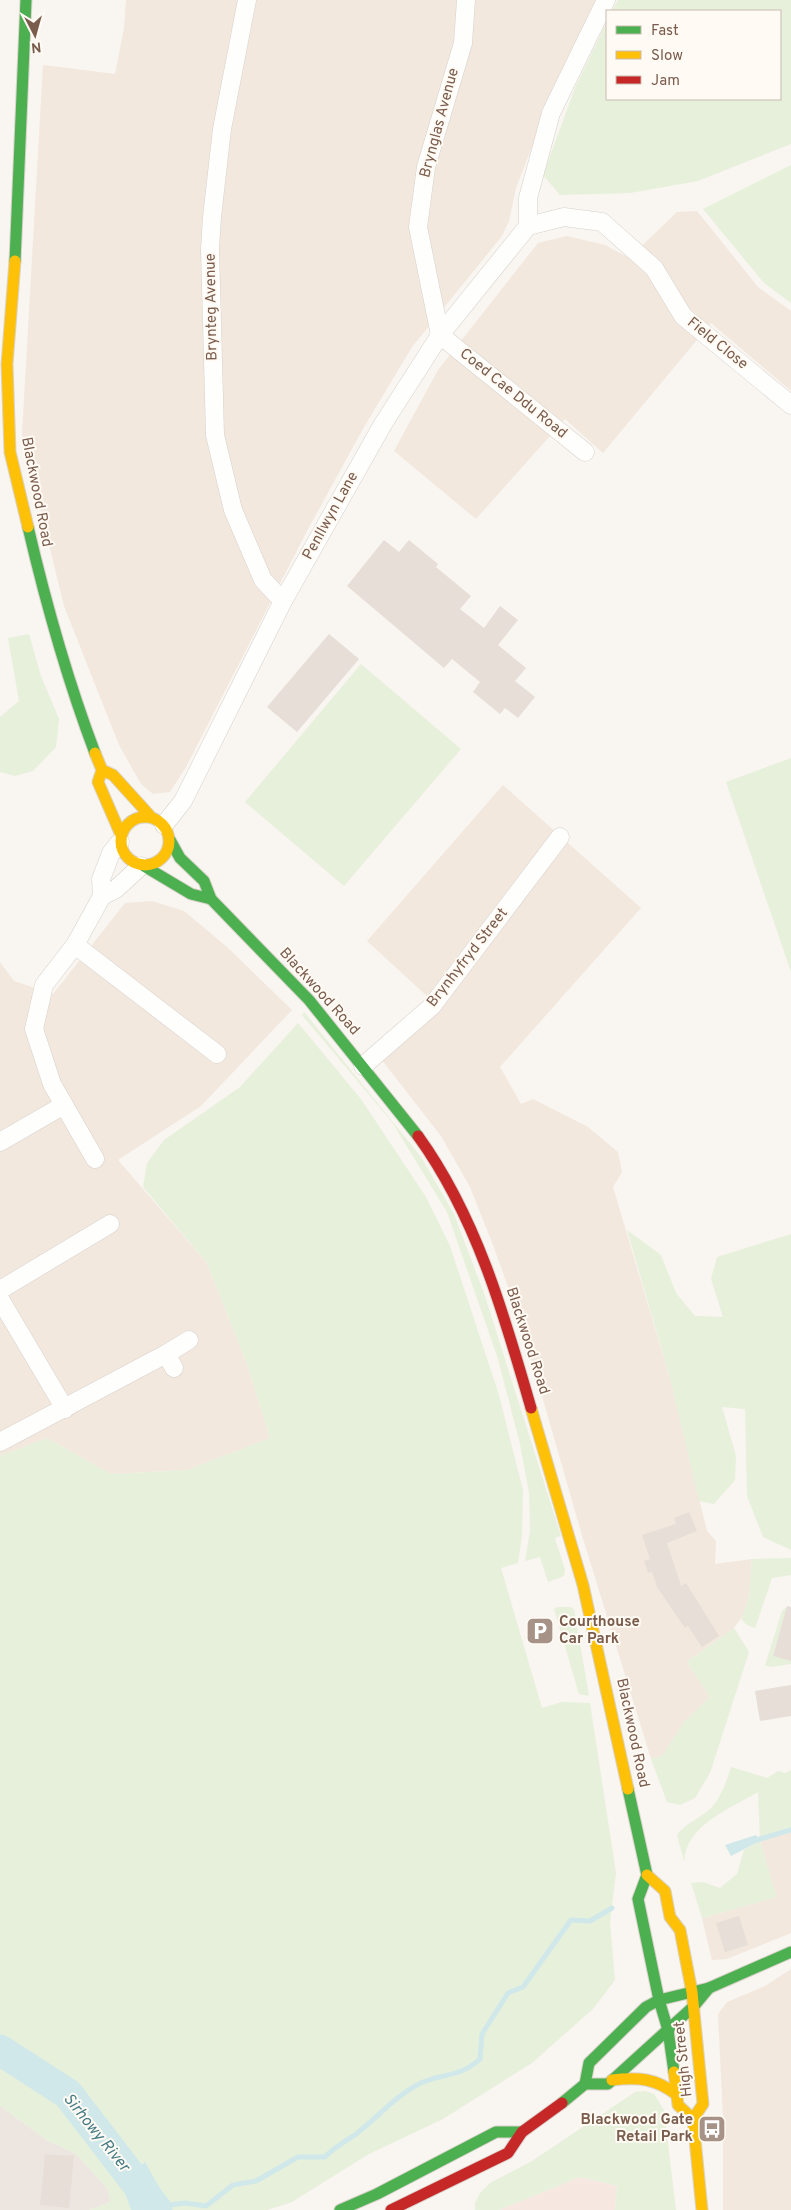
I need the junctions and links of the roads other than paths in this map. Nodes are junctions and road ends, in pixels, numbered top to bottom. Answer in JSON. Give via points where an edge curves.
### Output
{"nodes":[{"id":1,"x":25,"y":0,"type":"edge"},
{"id":2,"x":247,"y":0,"type":"edge"},
{"id":3,"x":466,"y":0,"type":"edge"},
{"id":4,"x":606,"y":0,"type":"edge"},
{"id":5,"x":528,"y":226,"type":"junction"},
{"id":6,"x":440,"y":335,"type":"junction"},
{"id":7,"x":791,"y":405,"type":"edge"},
{"id":8,"x":585,"y":452,"type":"dead end"},
{"id":9,"x":283,"y":601,"type":"junction"},
{"id":10,"x":102,"y":770,"type":"junction"},
{"id":11,"x":162,"y":827,"type":"junction"},
{"id":12,"x":560,"y":837,"type":"dead end"},
{"id":13,"x":121,"y":839,"type":"junction"},
{"id":14,"x":143,"y":866,"type":"junction"},
{"id":15,"x":102,"y":896,"type":"junction"},
{"id":16,"x":211,"y":899,"type":"junction"},
{"id":17,"x":75,"y":945,"type":"junction"},
{"id":18,"x":217,"y":1054,"type":"dead end"},
{"id":19,"x":363,"y":1066,"type":"junction"},
{"id":20,"x":64,"y":1105,"type":"junction"},
{"id":21,"x":0,"y":1142,"type":"edge"},
{"id":22,"x":96,"y":1159,"type":"dead end"},
{"id":23,"x":110,"y":1224,"type":"dead end"},
{"id":24,"x":0,"y":1290,"type":"edge"},
{"id":25,"x":0,"y":1299,"type":"edge"},
{"id":26,"x":189,"y":1340,"type":"dead end"},
{"id":27,"x":65,"y":1409,"type":"junction"},
{"id":28,"x":0,"y":1442,"type":"edge"},
{"id":29,"x":647,"y":1875,"type":"junction"},
{"id":30,"x":670,"y":1917,"type":"junction"},
{"id":31,"x":662,"y":1932,"type":"dead end"},
{"id":32,"x":791,"y":1952,"type":"edge"},
{"id":33,"x":671,"y":1981,"type":"dead end"},
{"id":34,"x":709,"y":1988,"type":"junction"},
{"id":35,"x":692,"y":1992,"type":"junction"},
{"id":36,"x":673,"y":1997,"type":"junction"},
{"id":37,"x":659,"y":2000,"type":"junction"},
{"id":38,"x":694,"y":2006,"type":"junction"},
{"id":39,"x":668,"y":2030,"type":"junction"},
{"id":40,"x":612,"y":2080,"type":"junction"},
{"id":41,"x":585,"y":2084,"type":"junction"},
{"id":42,"x":677,"y":2096,"type":"junction"},
{"id":43,"x":693,"y":2119,"type":"junction"},
{"id":44,"x":522,"y":2132,"type":"junction"},
{"id":45,"x":340,"y":2210,"type":"edge"},
{"id":46,"x":391,"y":2210,"type":"edge"},
{"id":47,"x":702,"y":2210,"type":"edge"}],
"edges":[{"from":1,"to":10,"type":"main road","name":"Blackwood Road","via":[[16,245],[7,364],[10,452],[46,603]]},
{"from":2,"to":9,"type":"street","name":"Brynteg Avenue","via":[[222,129],[212,217],[215,435],[233,510],[263,580]]},
{"from":3,"to":6,"type":"street","name":"Brynglas Avenue","via":[[463,43],[426,167],[418,227]]},
{"from":4,"to":5,"type":"street","via":[[551,113],[528,198]]},
{"from":5,"to":6,"type":"street","name":"Penllwyn Lane"},
{"from":5,"to":7,"type":"street","name":"Field Close","via":[[564,217],[602,222],[654,268],[682,316]]},
{"from":6,"to":8,"type":"street","name":"Coed Cae Ddu Road"},
{"from":6,"to":9,"type":"street","name":"Penllwyn Lane","via":[[383,424]]},
{"from":9,"to":11,"type":"street","name":"Penllwyn Lane","via":[[183,801]]},
{"from":10,"to":11,"type":"main road","name":"Blackwood Road","via":[[113,775]]},
{"from":10,"to":13,"type":"main road","name":"Blackwood Road","via":[[98,782]]},
{"from":11,"to":13,"type":"main road","via":[[142,817],[125,826]]},
{"from":11,"to":14,"type":"main road","via":[[165,855],[152,865]]},
{"from":11,"to":16,"type":"main road","name":"Blackwood Road","via":[[180,858],[204,881]]},
{"from":12,"to":19,"type":"street","name":"Brynhyfryd Street","via":[[432,1006]]},
{"from":13,"to":14,"type":"main road","via":[[122,849],[129,860]]},
{"from":13,"to":15,"type":"street","via":[[111,853],[102,879]]},
{"from":14,"to":15,"type":"street","via":[[116,889]]},
{"from":14,"to":16,"type":"main road","name":"Blackwood Road","via":[[191,894]]},
{"from":15,"to":17,"type":"street"},
{"from":16,"to":19,"type":"main road","name":"Blackwood Road","via":[[309,1000]]},
{"from":17,"to":18,"type":"street"},
{"from":17,"to":20,"type":"street","via":[[44,984],[34,1029],[52,1084]]},
{"from":19,"to":29,"type":"main road","name":"Blackwood Road","via":[[398,1107],[437,1162],[463,1209],[495,1291],[537,1424],[591,1616]]},
{"from":20,"to":21,"type":"street"},
{"from":20,"to":22,"type":"street"},
{"from":23,"to":24,"type":"street"},
{"from":25,"to":27,"type":"street"},
{"from":26,"to":27,"type":"street","via":[[170,1361]]},
{"from":27,"to":28,"type":"street"},
{"from":29,"to":30,"type":"main road","via":[[665,1891]]},
{"from":29,"to":37,"type":"main road","via":[[638,1898]]},
{"from":30,"to":31,"type":"main road"},
{"from":30,"to":35,"type":"main road","via":[[680,1930]]},
{"from":32,"to":34,"type":"main road"},
{"from":33,"to":36,"type":"main road"},
{"from":34,"to":35,"type":"main road"},
{"from":34,"to":38,"type":"main road"},
{"from":35,"to":36,"type":"main road"},
{"from":35,"to":38,"type":"main road","name":"High Street"},
{"from":36,"to":37,"type":"main road"},
{"from":36,"to":39,"type":"main road"},
{"from":37,"to":39,"type":"main road","name":"High Street"},
{"from":37,"to":41,"type":"main road","via":[[646,2007],[589,2063]]},
{"from":38,"to":39,"type":"main road"},
{"from":38,"to":43,"type":"main road","name":"High Street","via":[[704,2104]]},
{"from":39,"to":40,"type":"main road"},
{"from":39,"to":42,"type":"main road","name":"High Street"},
{"from":40,"to":41,"type":"main road","via":[[608,2084]]},
{"from":40,"to":42,"type":"main road","via":[[648,2078],[665,2085]]},
{"from":41,"to":44,"type":"main road"},
{"from":42,"to":43,"type":"main road","name":"High Street","via":[[678,2105]]},
{"from":43,"to":47,"type":"main road"},
{"from":44,"to":45,"type":"main road","via":[[496,2132]]},
{"from":44,"to":46,"type":"main road","via":[[508,2153]]}]}
